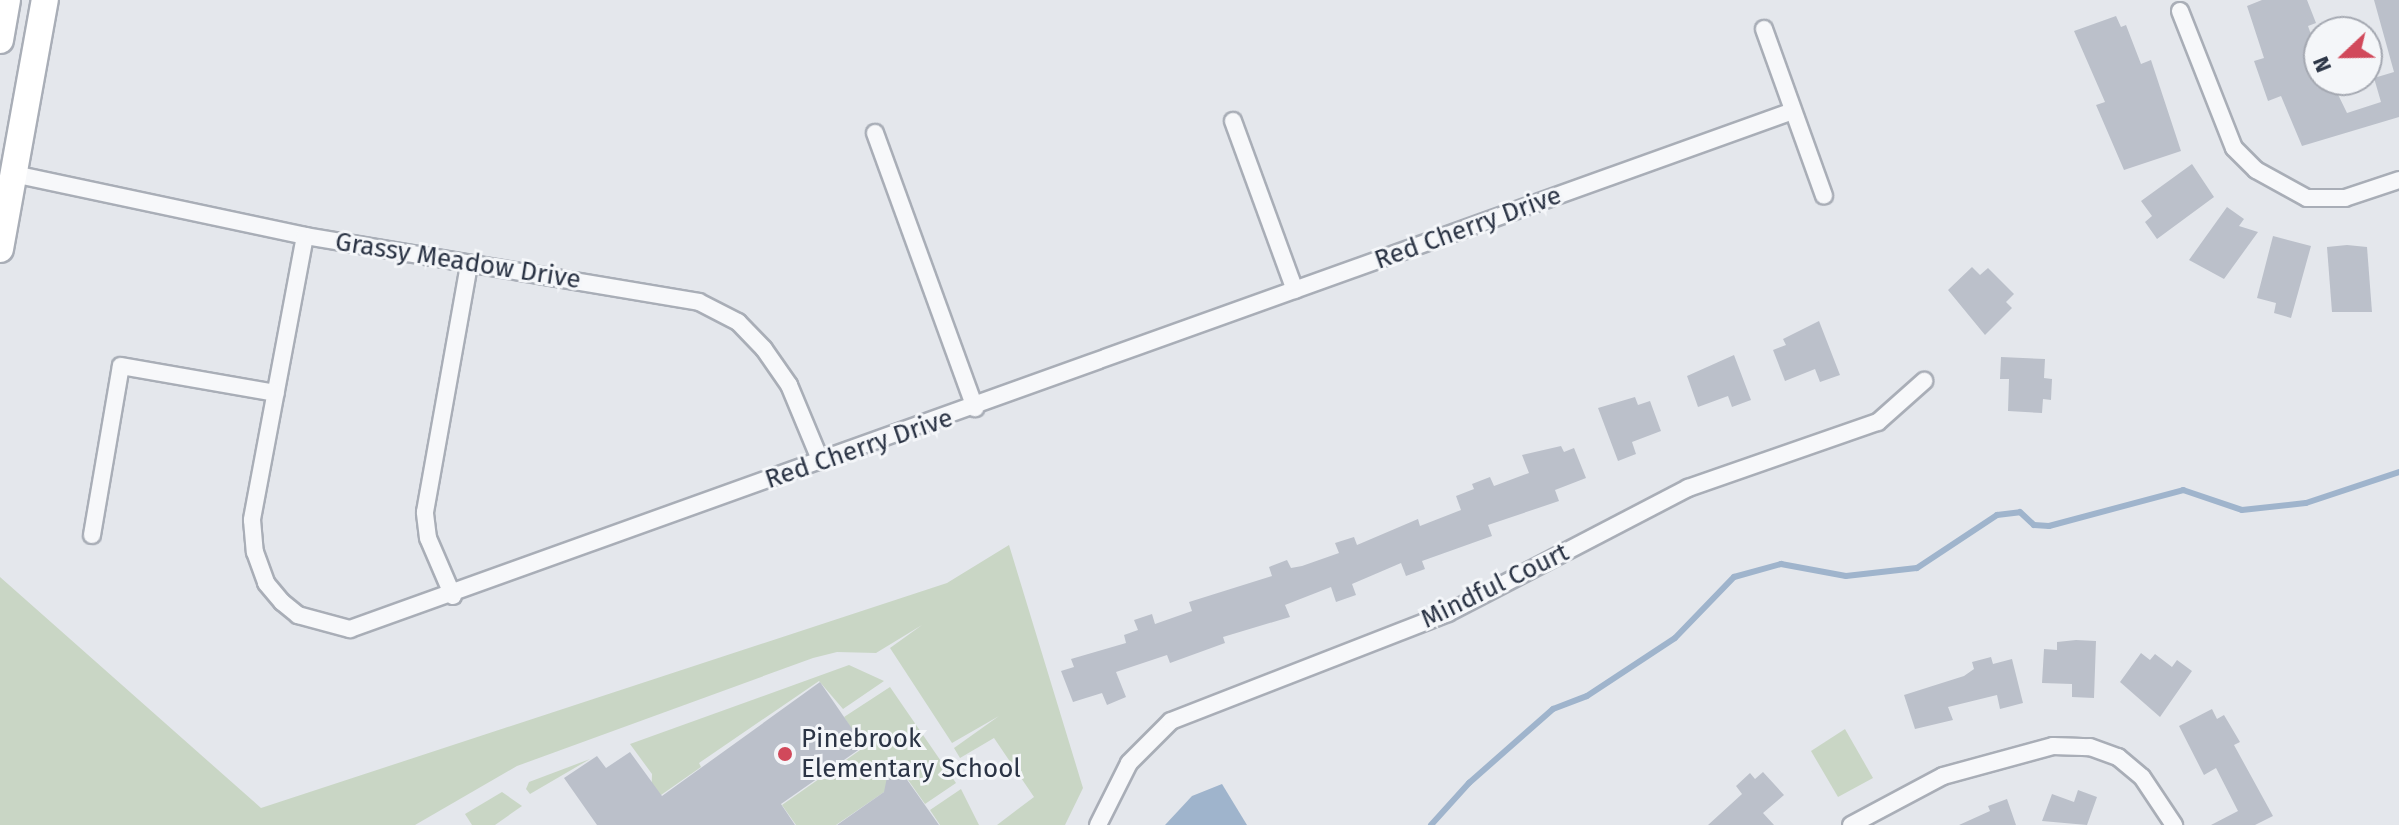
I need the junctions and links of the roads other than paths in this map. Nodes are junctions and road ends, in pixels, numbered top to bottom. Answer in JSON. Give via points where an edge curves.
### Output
{"nodes":[{"id":1,"x":7,"y":0,"type":"edge"},
{"id":2,"x":29,"y":0,"type":"edge"},
{"id":3,"x":45,"y":0,"type":"edge"},
{"id":4,"x":2180,"y":11,"type":"dead end"},
{"id":5,"x":1764,"y":29,"type":"dead end"},
{"id":6,"x":0,"y":40,"type":"edge"},
{"id":7,"x":1793,"y":111,"type":"junction"},
{"id":8,"x":1233,"y":121,"type":"dead end"},
{"id":9,"x":875,"y":133,"type":"dead end"},
{"id":10,"x":14,"y":174,"type":"junction"},
{"id":11,"x":2399,"y":180,"type":"edge"},
{"id":12,"x":1824,"y":196,"type":"dead end"},
{"id":13,"x":305,"y":236,"type":"junction"},
{"id":14,"x":0,"y":249,"type":"edge"},
{"id":15,"x":469,"y":264,"type":"junction"},
{"id":16,"x":1295,"y":290,"type":"junction"},
{"id":17,"x":1924,"y":381,"type":"dead end"},
{"id":18,"x":276,"y":393,"type":"junction"},
{"id":19,"x":975,"y":408,"type":"junction"},
{"id":20,"x":821,"y":462,"type":"junction"},
{"id":21,"x":92,"y":535,"type":"dead end"},
{"id":22,"x":453,"y":596,"type":"junction"},
{"id":23,"x":1098,"y":825,"type":"edge"},
{"id":24,"x":1851,"y":825,"type":"edge"},
{"id":25,"x":2174,"y":825,"type":"edge"}],
"edges":[{"from":1,"to":6,"type":"main road"},
{"from":2,"to":10,"type":"main road","via":[[6,129],[8,165]]},
{"from":3,"to":10,"type":"main road"},
{"from":4,"to":11,"type":"street","via":[[2234,148],[2256,170],[2307,198],[2345,198]]},
{"from":5,"to":7,"type":"street"},
{"from":7,"to":12,"type":"street"},
{"from":7,"to":16,"type":"street","name":"Red Cherry Drive"},
{"from":8,"to":16,"type":"street"},
{"from":9,"to":19,"type":"street"},
{"from":10,"to":13,"type":"street","name":"Grassy Meadow Drive"},
{"from":10,"to":14,"type":"main road"},
{"from":13,"to":15,"type":"street","name":"Grassy Meadow Drive"},
{"from":13,"to":18,"type":"street","name":"Red Cherry Drive"},
{"from":15,"to":20,"type":"street","name":"Grassy Meadow Drive","via":[[661,293],[699,302],[738,322],[789,385]]},
{"from":15,"to":22,"type":"street","via":[[425,512],[428,538]]},
{"from":16,"to":19,"type":"street","name":"Red Cherry Drive"},
{"from":17,"to":23,"type":"street","name":"Mindful Court","via":[[1878,422],[1688,488],[1448,613],[1171,721],[1129,763]]},
{"from":18,"to":21,"type":"street","via":[[121,366]]},
{"from":18,"to":22,"type":"street","name":"Red Cherry Drive","via":[[252,520],[255,552],[266,583],[282,602],[298,615],[350,629]]},
{"from":19,"to":20,"type":"street","name":"Red Cherry Drive"},
{"from":20,"to":22,"type":"street","name":"Red Cherry Drive"},
{"from":24,"to":25,"type":"street","via":[[1943,776],[2053,746],[2090,747],[2118,757],[2142,777]]}]}
